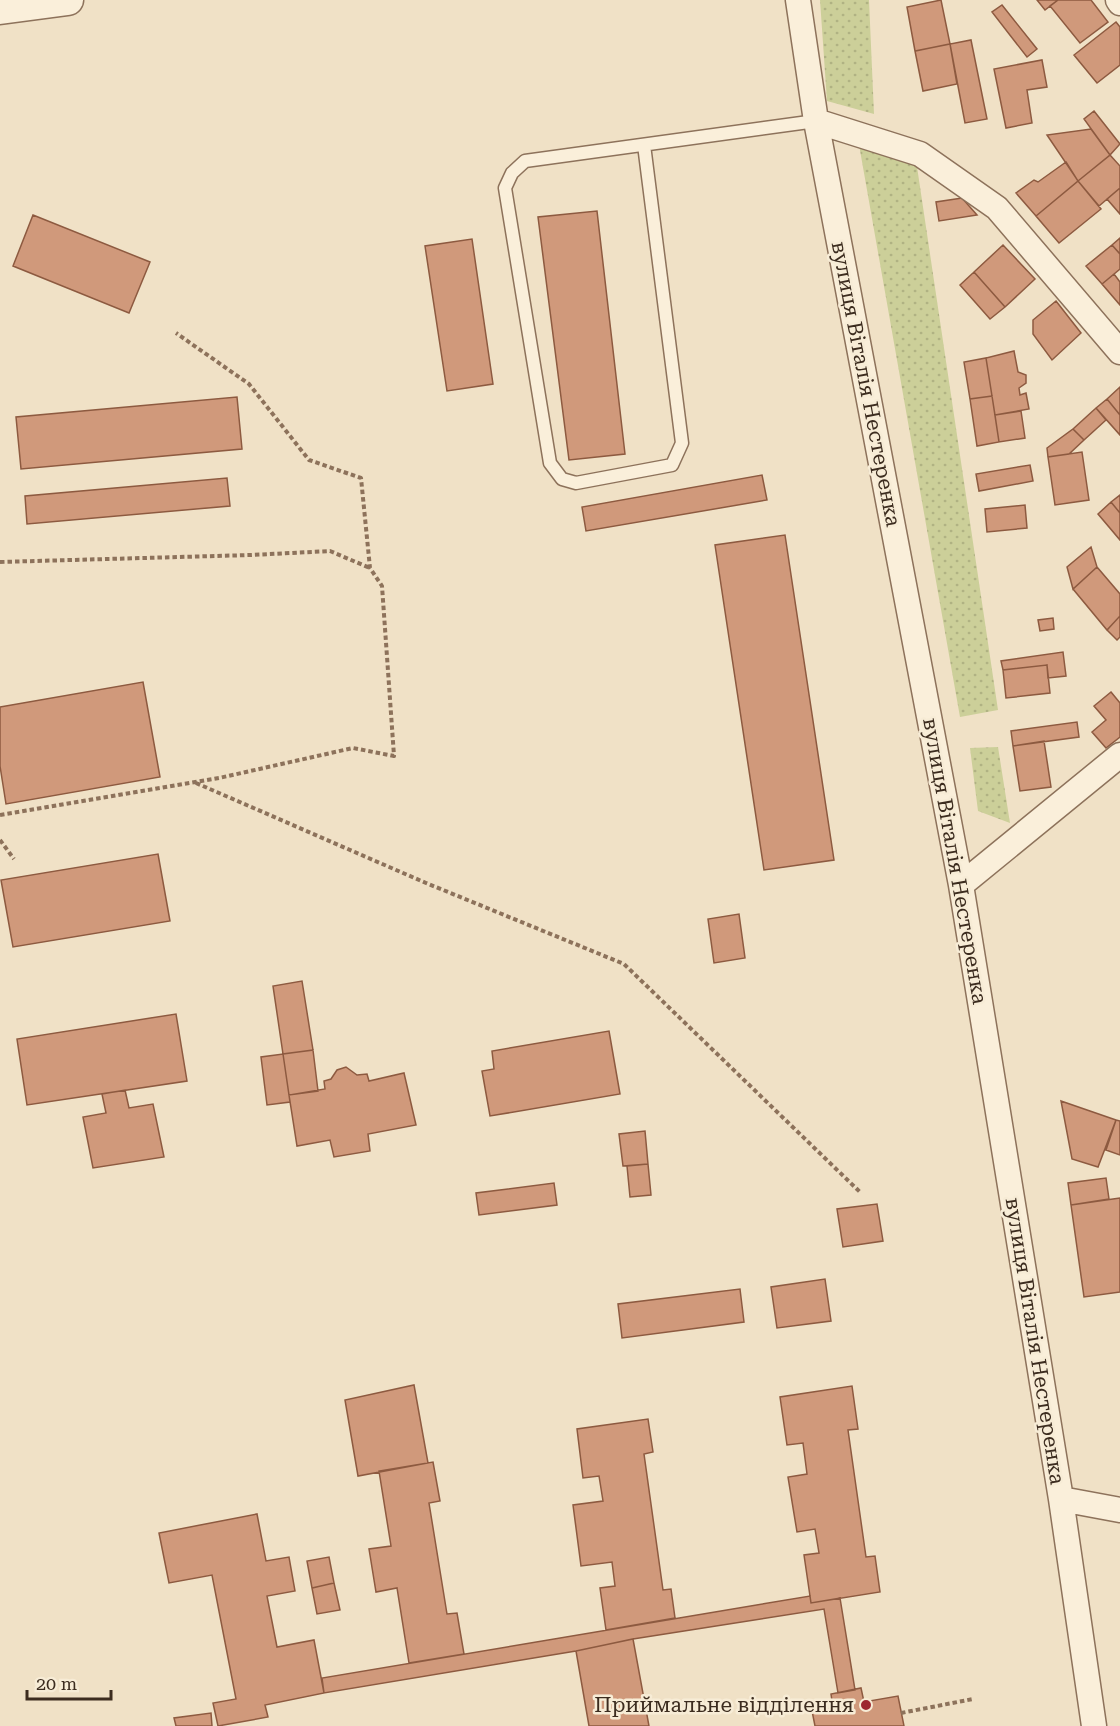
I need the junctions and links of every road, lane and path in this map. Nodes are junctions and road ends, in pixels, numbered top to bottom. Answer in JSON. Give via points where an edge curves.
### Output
{"nodes":[{"id":1,"x":68,"y":0,"type":"edge"},
{"id":2,"x":798,"y":0,"type":"edge"},
{"id":3,"x":0,"y":9,"type":"edge"},
{"id":4,"x":816,"y":121,"type":"junction"},
{"id":5,"x":644,"y":145,"type":"junction"},
{"id":6,"x":176,"y":333,"type":"dead end"},
{"id":7,"x":1120,"y":352,"type":"edge"},
{"id":8,"x":0,"y":562,"type":"edge"},
{"id":9,"x":370,"y":568,"type":"junction"},
{"id":10,"x":1120,"y":755,"type":"edge"},
{"id":11,"x":194,"y":783,"type":"junction"},
{"id":12,"x":0,"y":815,"type":"edge"},
{"id":13,"x":0,"y":840,"type":"edge"},
{"id":14,"x":14,"y":859,"type":"dead end"},
{"id":15,"x":961,"y":885,"type":"junction"},
{"id":16,"x":861,"y":1193,"type":"dead end"},
{"id":17,"x":1061,"y":1499,"type":"junction"},
{"id":18,"x":1120,"y":1510,"type":"edge"},
{"id":19,"x":973,"y":1699,"type":"dead end"},
{"id":20,"x":902,"y":1713,"type":"dead end"},
{"id":21,"x":1094,"y":1726,"type":"edge"}],
"edges":[{"from":1,"to":3,"type":"street"},
{"from":2,"to":4,"type":"street","name":"вулиця Віталія Нестеренка"},
{"from":4,"to":5,"type":"lane"},
{"from":4,"to":7,"type":"street","via":[[920,154],[997,208]]},
{"from":4,"to":15,"type":"street","name":"вулиця Віталія Нестеренка"},
{"from":5,"to":5,"type":"lane","via":[[525,161],[512,173],[505,188],[550,463],[562,480],[576,483],[672,465],[682,443]]},
{"from":6,"to":9,"type":"path","via":[[249,384],[309,460],[362,478]]},
{"from":8,"to":9,"type":"path","via":[[330,551]]},
{"from":9,"to":11,"type":"path","via":[[382,586],[394,756],[353,748]]},
{"from":10,"to":15,"type":"street"},
{"from":11,"to":12,"type":"path"},
{"from":11,"to":16,"type":"path","via":[[624,963]]},
{"from":13,"to":14,"type":"path"},
{"from":15,"to":17,"type":"street","name":"вулиця Віталія Нестеренка"},
{"from":17,"to":18,"type":"street"},
{"from":17,"to":21,"type":"street","name":"вулиця Віталія Нестеренка"},
{"from":19,"to":20,"type":"path"}]}
